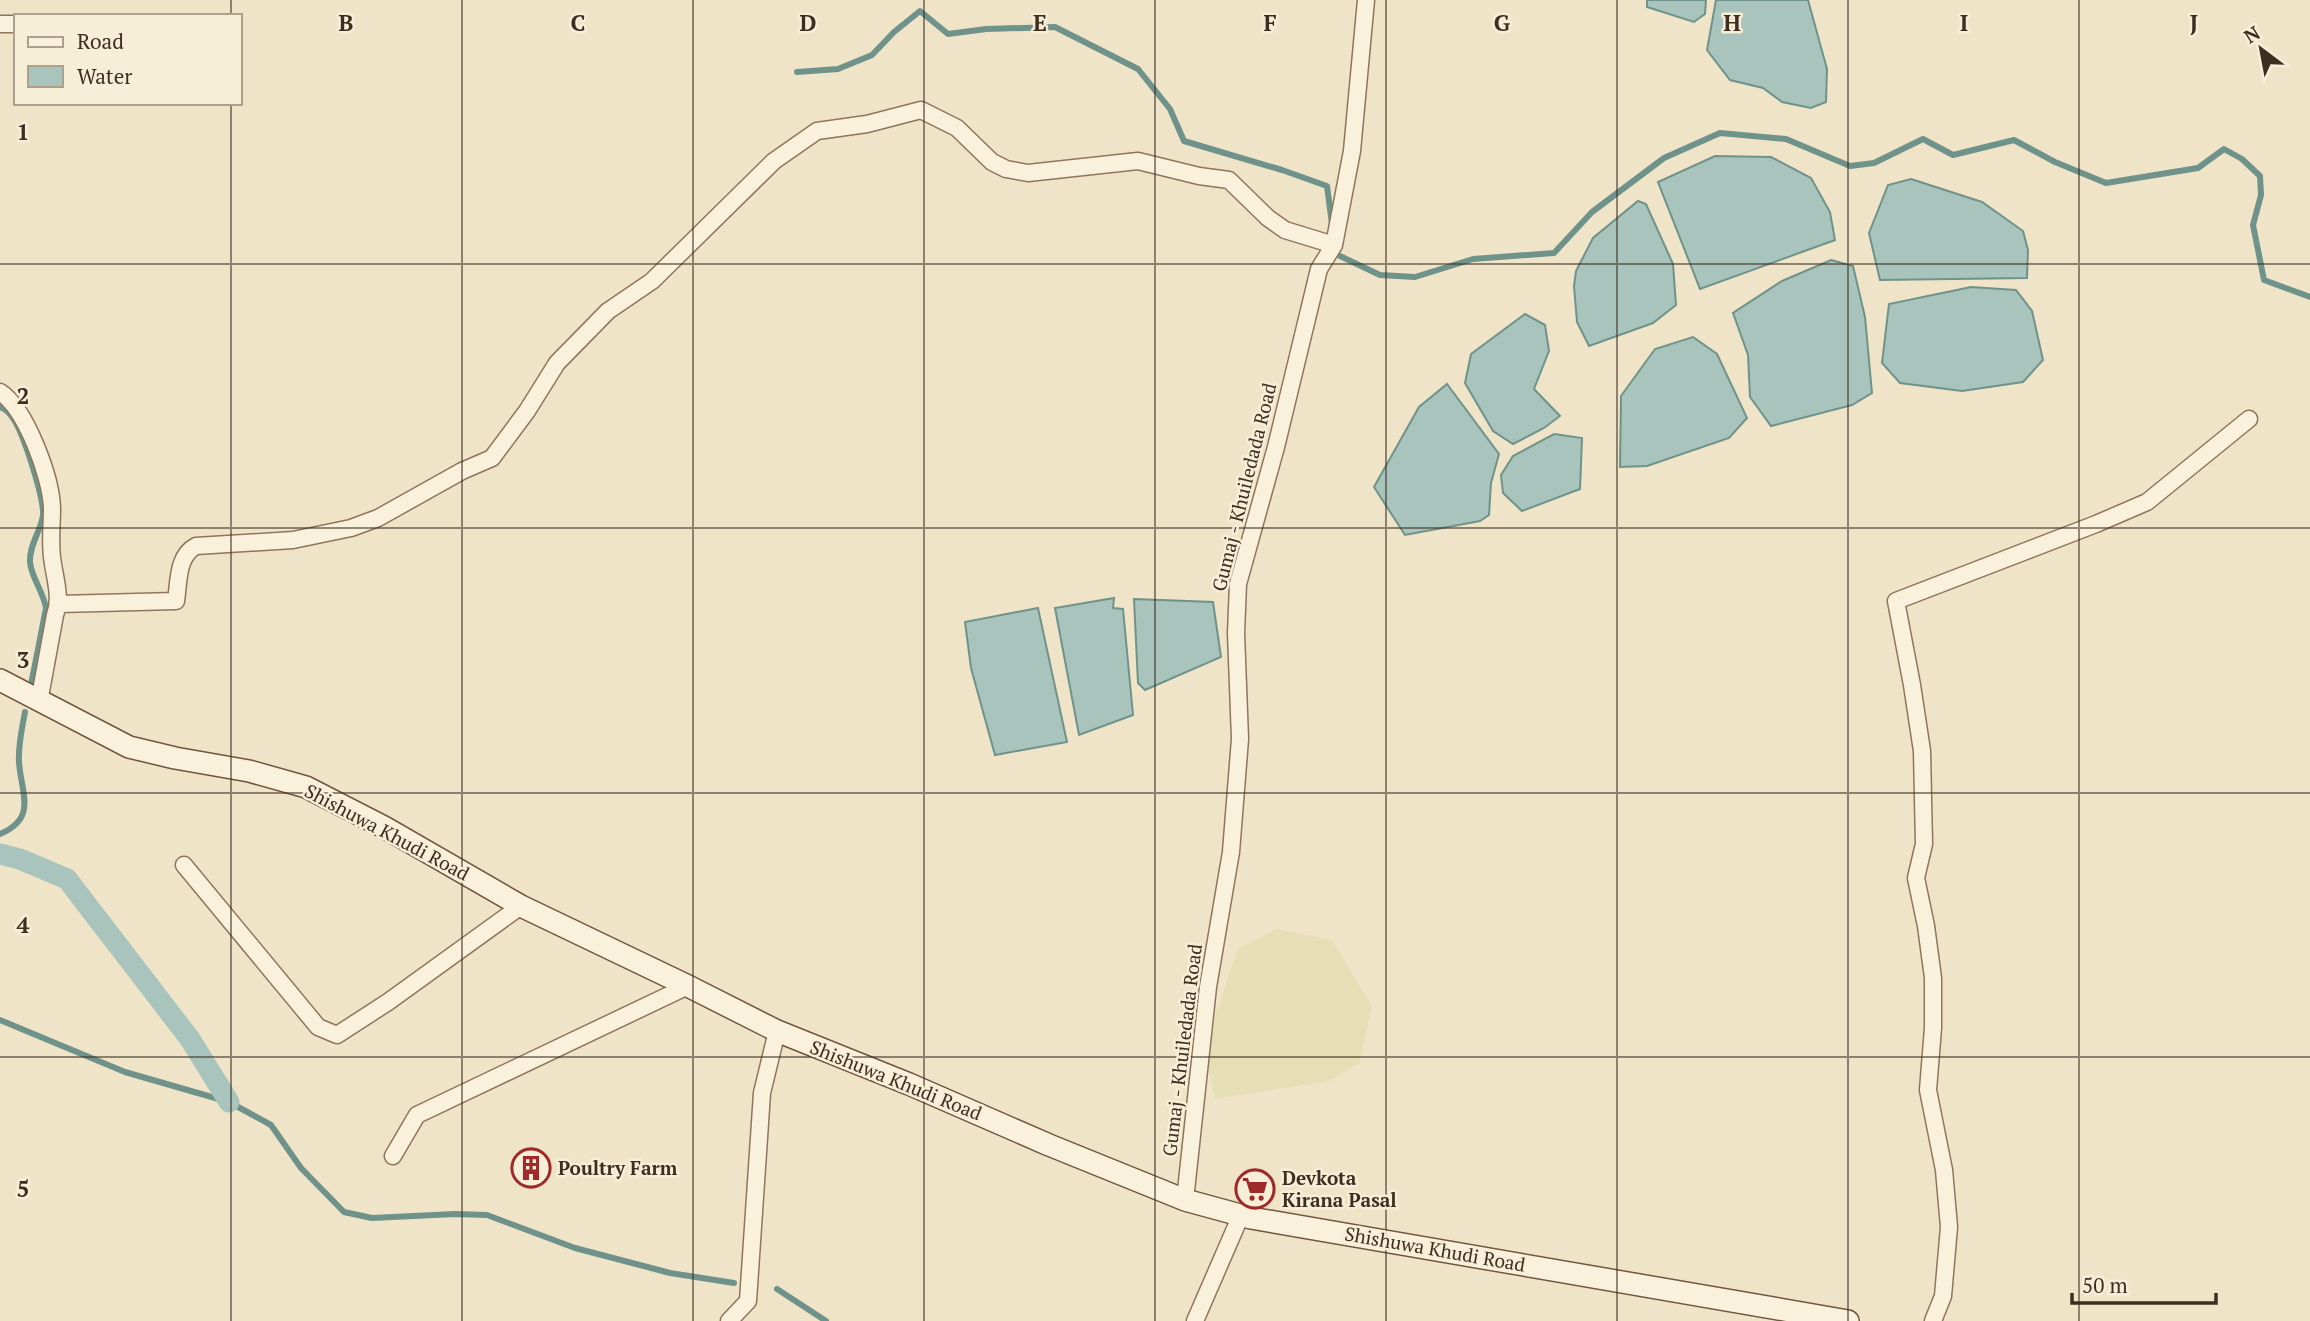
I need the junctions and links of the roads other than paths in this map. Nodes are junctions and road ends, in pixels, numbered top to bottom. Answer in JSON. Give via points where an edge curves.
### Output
{"nodes":[{"id":1,"x":1366,"y":0,"type":"edge"},
{"id":2,"x":1334,"y":245,"type":"junction"},
{"id":3,"x":0,"y":392,"type":"edge"},
{"id":4,"x":2249,"y":419,"type":"dead end"},
{"id":5,"x":59,"y":604,"type":"junction"},
{"id":6,"x":0,"y":680,"type":"edge"},
{"id":7,"x":39,"y":702,"type":"junction"},
{"id":8,"x":184,"y":865,"type":"dead end"},
{"id":9,"x":521,"y":906,"type":"junction"},
{"id":10,"x":688,"y":986,"type":"junction"},
{"id":11,"x":776,"y":1031,"type":"junction"},
{"id":12,"x":393,"y":1156,"type":"dead end"},
{"id":13,"x":1185,"y":1200,"type":"junction"},
{"id":14,"x":1241,"y":1215,"type":"junction"},
{"id":15,"x":729,"y":1321,"type":"edge"},
{"id":16,"x":1195,"y":1321,"type":"edge"},
{"id":17,"x":1849,"y":1321,"type":"edge"},
{"id":18,"x":1933,"y":1321,"type":"edge"}],
"edges":[{"from":1,"to":2,"type":"street","name":"Gumaj - Khuiledada Road","via":[[1352,151]]},
{"from":2,"to":5,"type":"street","via":[[1285,230],[1229,180],[1138,161],[1028,173],[1006,169],[992,162],[957,128],[921,110],[817,131],[774,161],[652,281],[608,311],[557,363],[492,458],[351,528],[293,540],[196,546],[181,563],[176,601]]},
{"from":2,"to":13,"type":"street","name":"Gumaj - Khuiledada Road","via":[[1319,269],[1238,584],[1240,738],[1231,852],[1208,987]]},
{"from":3,"to":5,"type":"street","via":[[23,416],[46,480]]},
{"from":4,"to":18,"type":"street","via":[[2147,502],[1896,601],[1922,751],[1924,844],[1916,878],[1933,978],[1928,1090],[1944,1170],[1949,1227],[1943,1296]]},
{"from":5,"to":7,"type":"street"},
{"from":6,"to":7,"type":"main road","name":"Shishuwa Khudi Road"},
{"from":7,"to":9,"type":"main road","name":"Shishuwa Khudi Road","via":[[129,747],[306,787]]},
{"from":8,"to":9,"type":"street","via":[[318,1027],[337,1035]]},
{"from":9,"to":10,"type":"main road","name":"Shishuwa Khudi Road"},
{"from":10,"to":11,"type":"main road","name":"Shishuwa Khudi Road"},
{"from":10,"to":12,"type":"street","via":[[417,1115]]},
{"from":11,"to":13,"type":"main road","name":"Shishuwa Khudi Road"},
{"from":11,"to":15,"type":"street","via":[[762,1093],[748,1301]]},
{"from":13,"to":14,"type":"main road","name":"Shishuwa Khudi Road"},
{"from":14,"to":16,"type":"street"},
{"from":14,"to":17,"type":"main road","name":"Shishuwa Khudi Road"}]}
